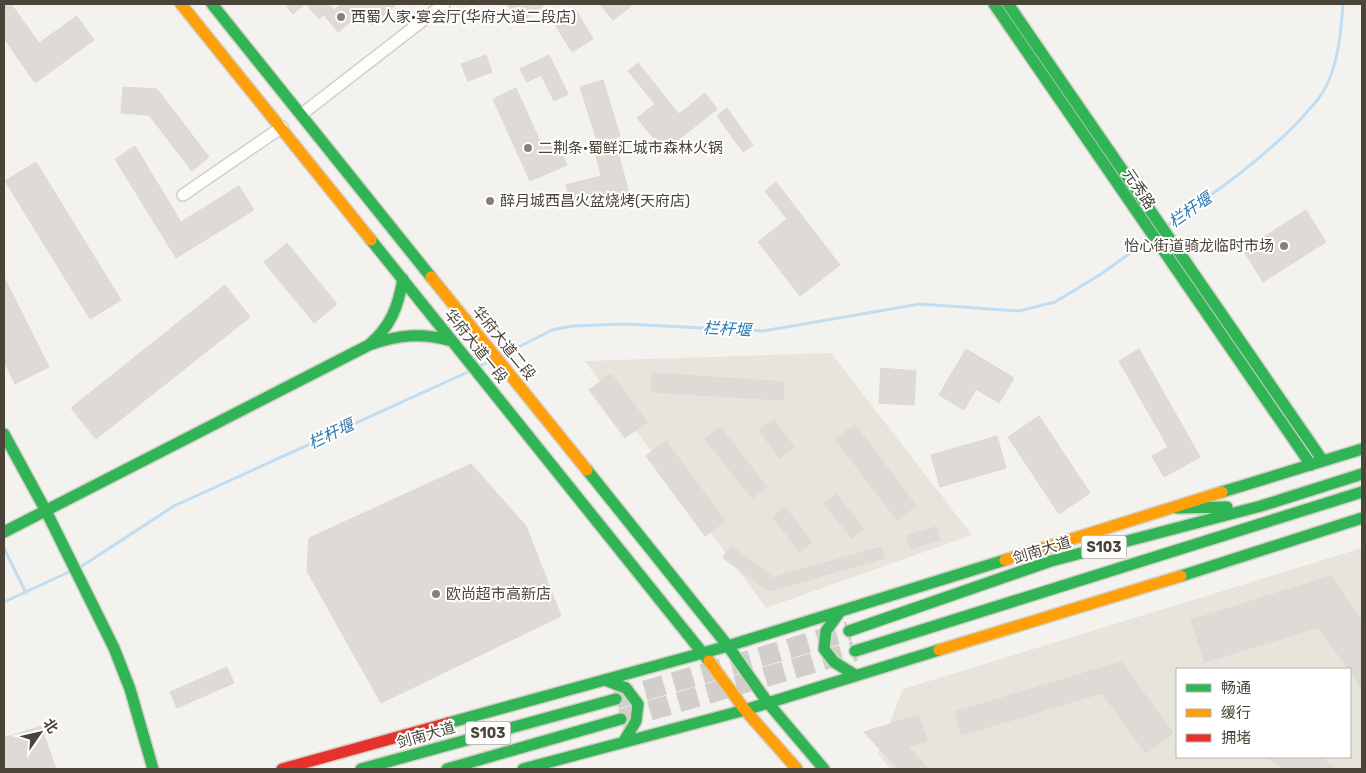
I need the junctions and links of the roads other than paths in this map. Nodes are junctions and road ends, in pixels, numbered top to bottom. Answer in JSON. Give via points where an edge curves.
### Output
{"nodes":[{"id":1,"x":181,"y":4,"type":"edge"},
{"id":2,"x":212,"y":4,"type":"edge"},
{"id":3,"x":444,"y":4,"type":"edge"},
{"id":4,"x":994,"y":4,"type":"edge"},
{"id":5,"x":1008,"y":4,"type":"edge"},
{"id":6,"x":302,"y":114,"type":"junction"},
{"id":7,"x":282,"y":128,"type":"junction"},
{"id":8,"x":183,"y":195,"type":"dead end"},
{"id":9,"x":1150,"y":222,"type":"junction"},
{"id":10,"x":1166,"y":244,"type":"junction"},
{"id":11,"x":403,"y":279,"type":"junction"},
{"id":12,"x":452,"y":341,"type":"junction"},
{"id":13,"x":370,"y":345,"type":"junction"},
{"id":14,"x":4,"y":434,"type":"edge"},
{"id":15,"x":1362,"y":449,"type":"edge"},
{"id":16,"x":1323,"y":461,"type":"junction"},
{"id":17,"x":1310,"y":465,"type":"junction"},
{"id":18,"x":1362,"y":474,"type":"edge"},
{"id":19,"x":1362,"y":492,"type":"edge"},
{"id":20,"x":1261,"y":506,"type":"junction"},
{"id":21,"x":1177,"y":508,"type":"junction"},
{"id":22,"x":46,"y":511,"type":"junction"},
{"id":23,"x":1362,"y":518,"type":"edge"},
{"id":24,"x":4,"y":532,"type":"edge"},
{"id":25,"x":839,"y":613,"type":"junction"},
{"id":26,"x":849,"y":631,"type":"tunnel mouth"},
{"id":27,"x":728,"y":646,"type":"junction"},
{"id":28,"x":855,"y":651,"type":"tunnel mouth"},
{"id":29,"x":703,"y":653,"type":"junction"},
{"id":30,"x":855,"y":675,"type":"junction"},
{"id":31,"x":605,"y":680,"type":"junction"},
{"id":32,"x":616,"y":699,"type":"tunnel mouth"},
{"id":33,"x":768,"y":703,"type":"junction"},
{"id":34,"x":745,"y":710,"type":"junction"},
{"id":35,"x":620,"y":719,"type":"tunnel mouth"},
{"id":36,"x":624,"y":741,"type":"junction"},
{"id":37,"x":153,"y":769,"type":"edge"},
{"id":38,"x":282,"y":769,"type":"edge"},
{"id":39,"x":361,"y":769,"type":"edge"},
{"id":40,"x":448,"y":769,"type":"edge"},
{"id":41,"x":523,"y":769,"type":"edge"},
{"id":42,"x":797,"y":769,"type":"edge"},
{"id":43,"x":824,"y":769,"type":"edge"}],
"edges":[{"from":1,"to":7,"type":"main road","name":"华府大道一段"},
{"from":2,"to":6,"type":"main road","name":"华府大道二段"},
{"from":3,"to":6,"type":"street"},
{"from":4,"to":9,"type":"main road","name":"元秀路"},
{"from":5,"to":9,"type":"main road","name":"元秀路"},
{"from":6,"to":27,"type":"main road","name":"华府大道二段"},
{"from":7,"to":8,"type":"street"},
{"from":7,"to":11,"type":"main road","name":"华府大道一段"},
{"from":9,"to":10,"type":"main road","name":"元秀路"},
{"from":10,"to":16,"type":"main road","name":"元秀路"},
{"from":10,"to":17,"type":"main road","name":"元秀路"},
{"from":11,"to":12,"type":"main road","name":"华府大道一段"},
{"from":11,"to":13,"type":"main road","via":[[392,323]]},
{"from":12,"to":13,"type":"main road","via":[[398,334]]},
{"from":12,"to":29,"type":"main road","name":"华府大道一段"},
{"from":13,"to":22,"type":"main road"},
{"from":14,"to":22,"type":"main road"},
{"from":15,"to":16,"type":"main road"},
{"from":16,"to":17,"type":"main road"},
{"from":17,"to":21,"type":"main road"},
{"from":18,"to":20,"type":"main road","name":"剑南大道","number":"S103"},
{"from":19,"to":28,"type":"main road","number":"S103"},
{"from":20,"to":21,"type":"main road"},
{"from":20,"to":26,"type":"main road","name":"剑南大道","number":"S103","via":[[1051,561]]},
{"from":21,"to":25,"type":"main road"},
{"from":22,"to":24,"type":"main road"},
{"from":22,"to":37,"type":"main road","via":[[123,672]]},
{"from":23,"to":30,"type":"main road"},
{"from":25,"to":27,"type":"main road"},
{"from":25,"to":30,"type":"main road","via":[[826,631],[824,649],[834,662]]},
{"from":27,"to":29,"type":"main road"},
{"from":27,"to":33,"type":"main road","name":"华府大道二段"},
{"from":29,"to":31,"type":"main road"},
{"from":29,"to":34,"type":"main road","name":"华府大道一段"},
{"from":30,"to":33,"type":"main road"},
{"from":31,"to":36,"type":"main road","via":[[626,688],[638,704],[636,722]]},
{"from":31,"to":38,"type":"main road"},
{"from":32,"to":39,"type":"main road","name":"剑南大道","number":"S103"},
{"from":33,"to":34,"type":"main road"},
{"from":33,"to":43,"type":"main road"},
{"from":34,"to":36,"type":"main road"},
{"from":34,"to":42,"type":"main road","name":"华府大道一段"},
{"from":35,"to":40,"type":"main road","number":"S103"},
{"from":36,"to":41,"type":"main road"}]}
